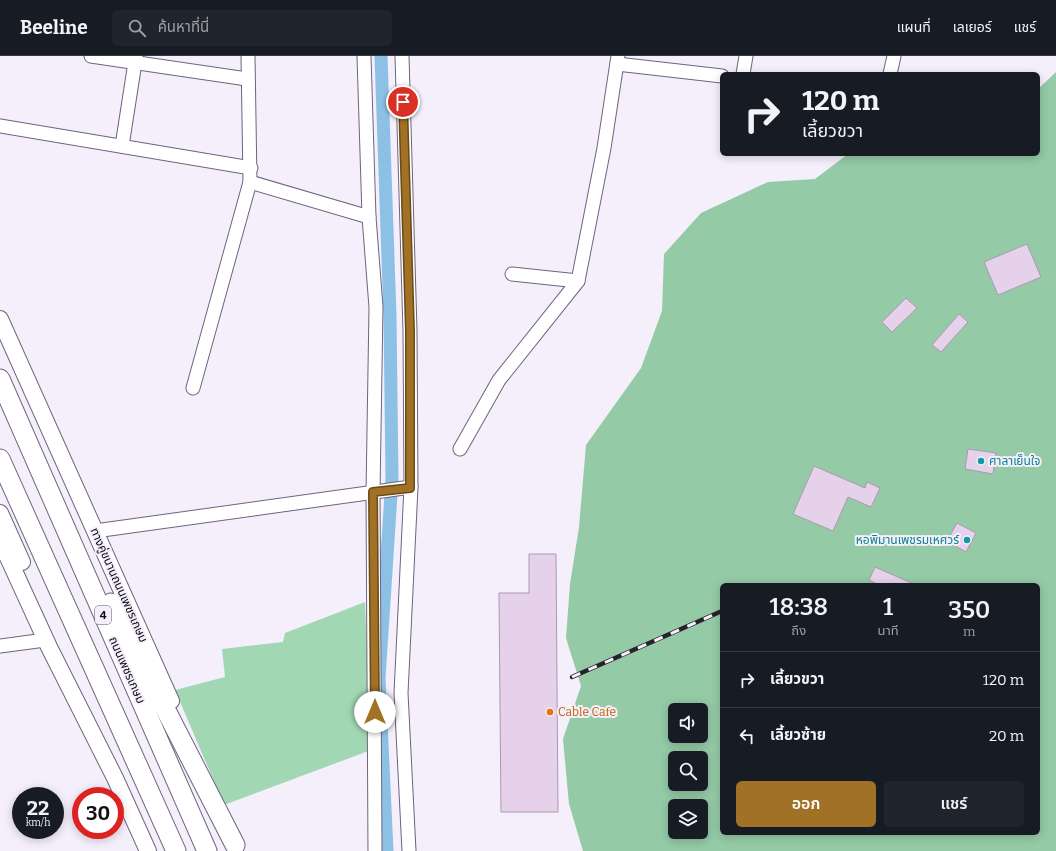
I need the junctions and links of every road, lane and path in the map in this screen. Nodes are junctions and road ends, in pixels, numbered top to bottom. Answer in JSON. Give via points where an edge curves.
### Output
{"nodes":[{"id":1,"x":91,"y":56,"type":"edge"},
{"id":2,"x":248,"y":56,"type":"edge"},
{"id":3,"x":364,"y":56,"type":"edge"},
{"id":4,"x":402,"y":56,"type":"edge"},
{"id":5,"x":746,"y":56,"type":"edge"},
{"id":6,"x":894,"y":56,"type":"edge"},
{"id":7,"x":135,"y":59,"type":"edge"},
{"id":8,"x":617,"y":60,"type":"edge"},
{"id":9,"x":742,"y":72,"type":"edge"},
{"id":10,"x":890,"y":72,"type":"edge"},
{"id":11,"x":720,"y":76,"type":"edge"},
{"id":12,"x":247,"y":79,"type":"junction"},
{"id":13,"x":0,"y":126,"type":"edge"},
{"id":14,"x":122,"y":146,"type":"junction"},
{"id":15,"x":251,"y":168,"type":"junction"},
{"id":16,"x":250,"y":182,"type":"junction"},
{"id":17,"x":369,"y":217,"type":"junction"},
{"id":18,"x":512,"y":274,"type":"dead end"},
{"id":19,"x":578,"y":281,"type":"junction"},
{"id":20,"x":0,"y":319,"type":"edge"},
{"id":21,"x":0,"y":378,"type":"edge"},
{"id":22,"x":193,"y":388,"type":"dead end"},
{"id":23,"x":24,"y":432,"type":"junction"},
{"id":24,"x":460,"y":449,"type":"dead end"},
{"id":25,"x":0,"y":459,"type":"edge"},
{"id":26,"x":407,"y":488,"type":"junction"},
{"id":27,"x":377,"y":492,"type":"junction"},
{"id":28,"x":0,"y":513,"type":"edge"},
{"id":29,"x":94,"y":531,"type":"junction"},
{"id":30,"x":0,"y":540,"type":"edge"},
{"id":31,"x":45,"y":640,"type":"junction"},
{"id":32,"x":0,"y":646,"type":"edge"},
{"id":33,"x":115,"y":778,"type":"junction"},
{"id":34,"x":236,"y":848,"type":"edge"},
{"id":35,"x":148,"y":851,"type":"edge"},
{"id":36,"x":176,"y":851,"type":"edge"},
{"id":37,"x":207,"y":851,"type":"edge"},
{"id":38,"x":375,"y":851,"type":"edge"},
{"id":39,"x":409,"y":851,"type":"edge"}],
"edges":[{"from":1,"to":7,"type":"street"},
{"from":2,"to":12,"type":"street"},
{"from":3,"to":17,"type":"street"},
{"from":4,"to":26,"type":"street","via":[[410,331]]},
{"from":5,"to":9,"type":"street"},
{"from":6,"to":10,"type":"street"},
{"from":7,"to":12,"type":"street"},
{"from":7,"to":14,"type":"street"},
{"from":8,"to":11,"type":"street"},
{"from":8,"to":19,"type":"street","via":[[604,148]]},
{"from":12,"to":15,"type":"street"},
{"from":13,"to":14,"type":"street"},
{"from":14,"to":15,"type":"street"},
{"from":15,"to":16,"type":"street"},
{"from":16,"to":17,"type":"street"},
{"from":16,"to":22,"type":"street"},
{"from":17,"to":27,"type":"street","via":[[376,307]]},
{"from":18,"to":19,"type":"street"},
{"from":19,"to":24,"type":"street","via":[[499,380]]},
{"from":20,"to":29,"type":"main road","name":"ทางคู่ขนานถนนเพชรเกษม","number":"4"},
{"from":21,"to":23,"type":"highway","name":"ถนนเพชรเกษม","number":"4"},
{"from":23,"to":34,"type":"highway"},
{"from":23,"to":37,"type":"highway","name":"ถนนเพชรเกษม","number":"4"},
{"from":25,"to":36,"type":"highway"},
{"from":26,"to":27,"type":"street"},
{"from":26,"to":39,"type":"street","via":[[401,693]]},
{"from":27,"to":29,"type":"street"},
{"from":27,"to":38,"type":"street"},
{"from":28,"to":33,"type":"main road"},
{"from":29,"to":34,"type":"main road","name":"ทางคู่ขนานถนนเพชรเกษม","number":"4"},
{"from":30,"to":31,"type":"main road"},
{"from":31,"to":32,"type":"street"},
{"from":31,"to":33,"type":"main road"},
{"from":33,"to":35,"type":"main road"}]}
